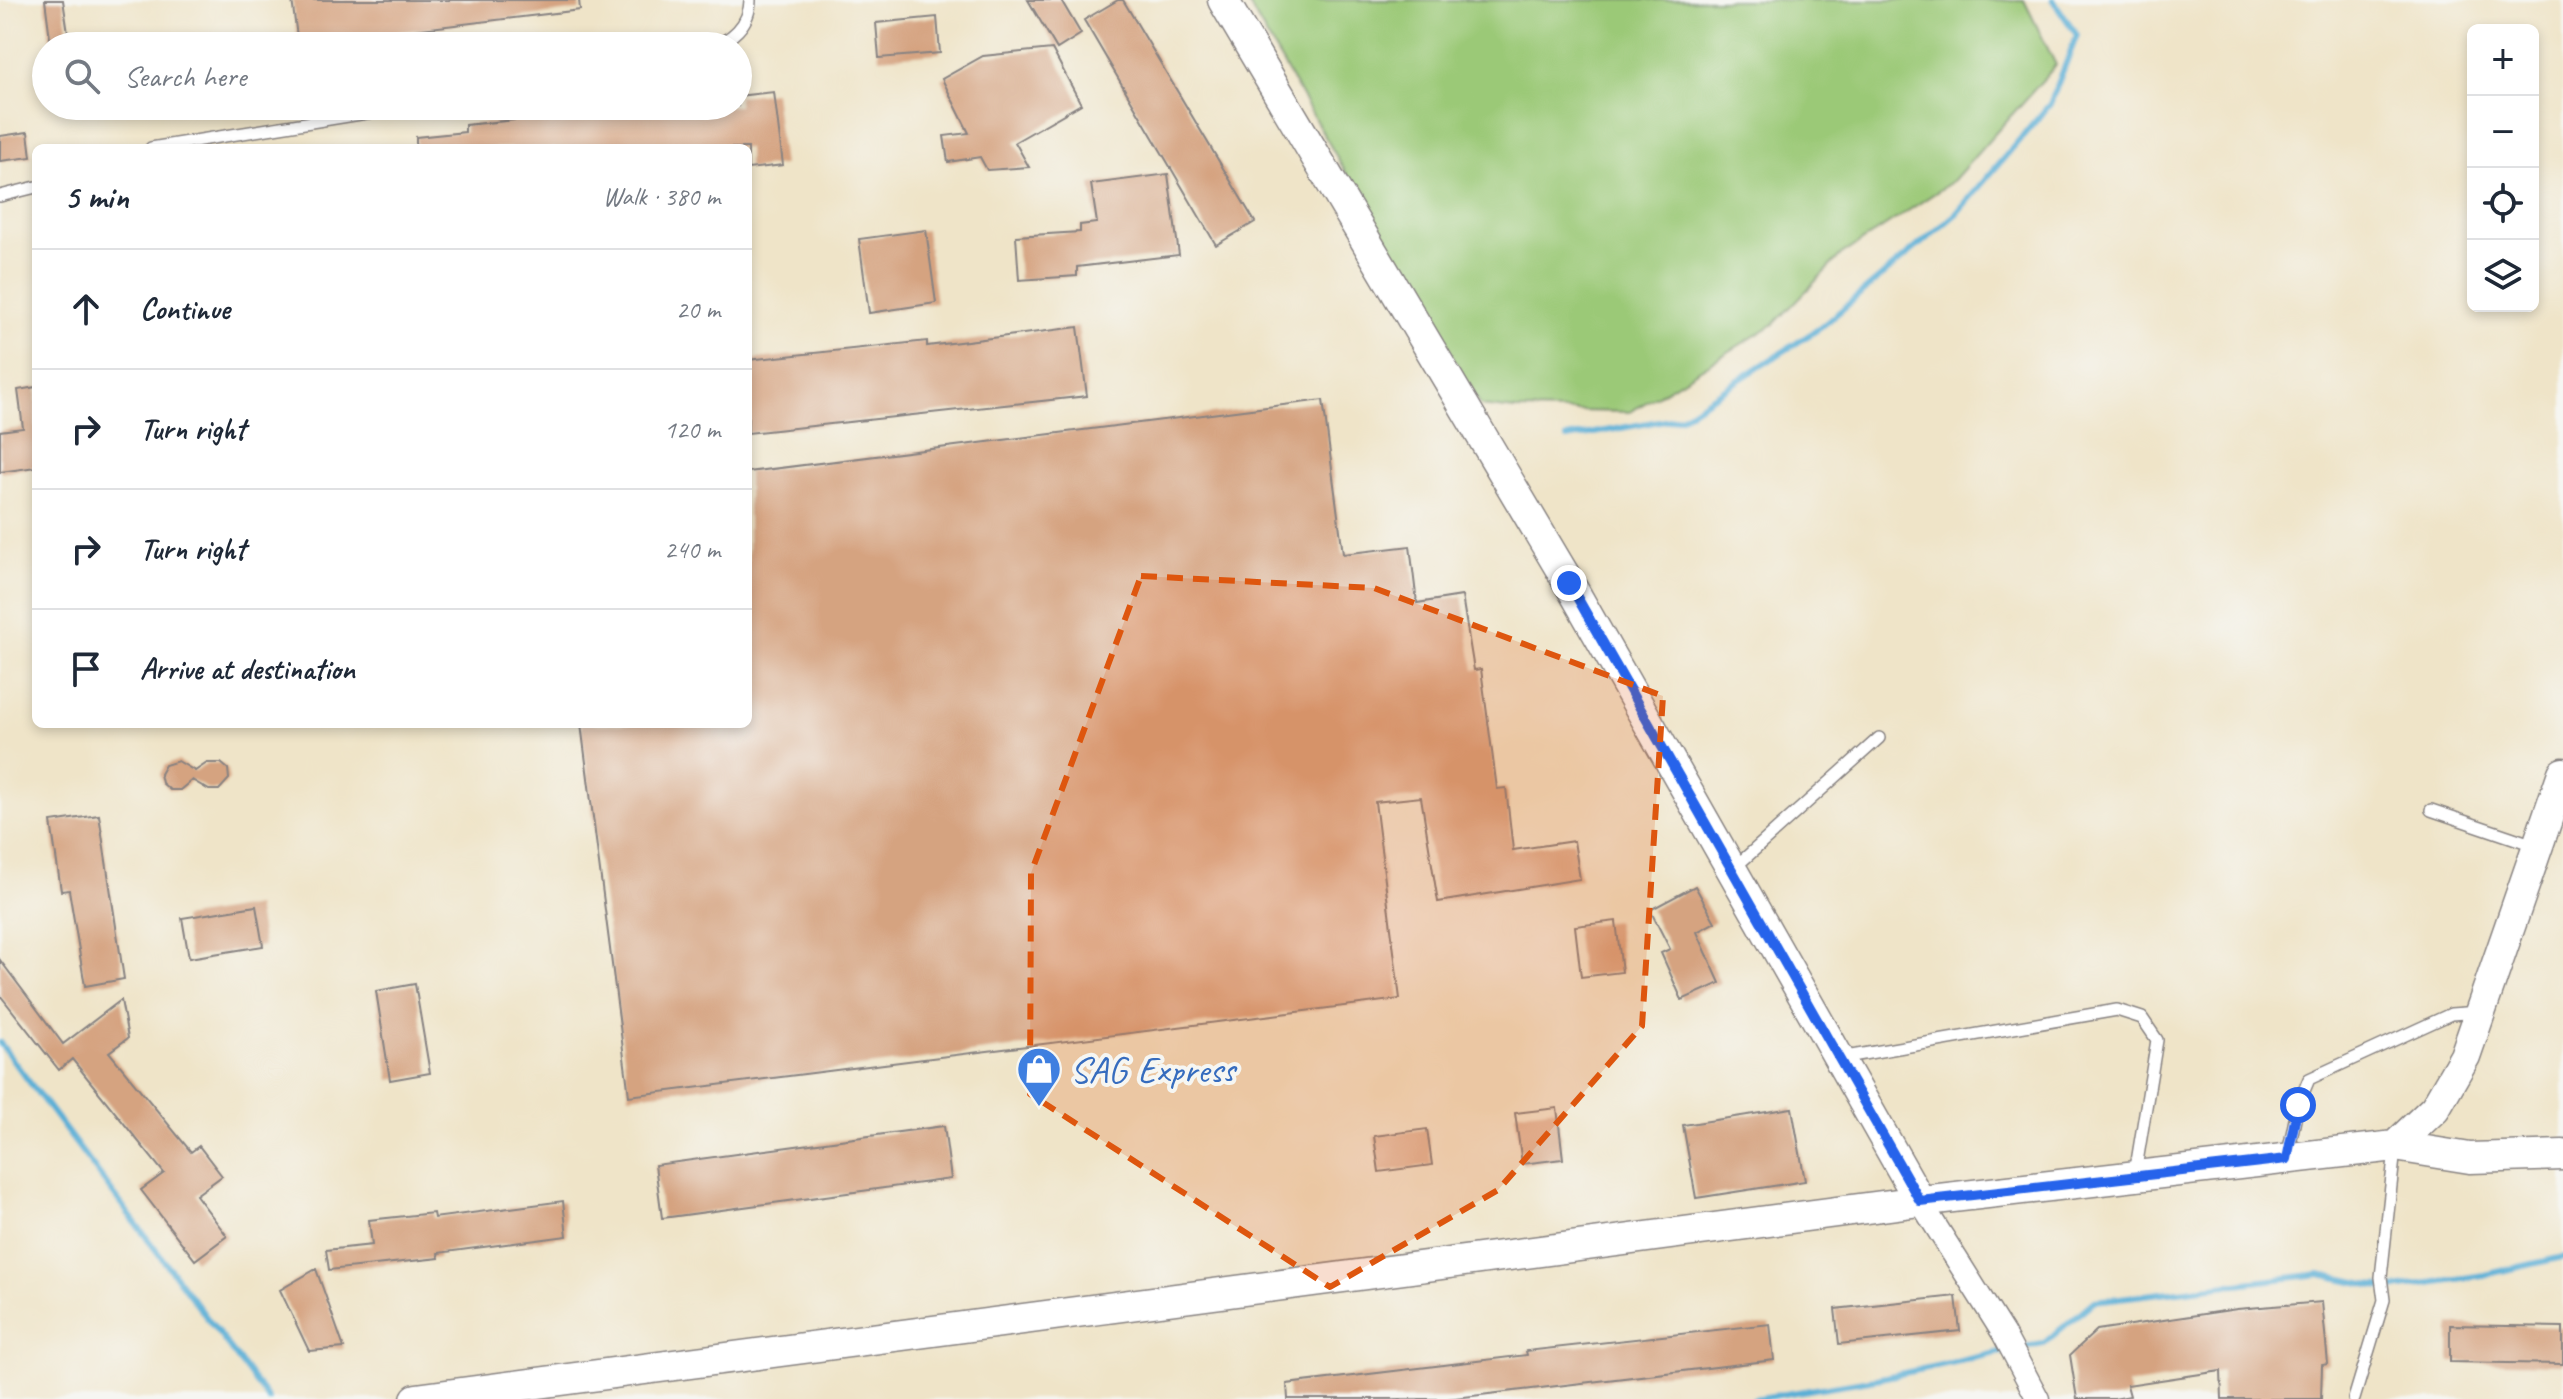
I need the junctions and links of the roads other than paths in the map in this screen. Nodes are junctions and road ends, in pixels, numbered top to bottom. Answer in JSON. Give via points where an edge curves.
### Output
{"nodes":[{"id":1,"x":750,"y":0,"type":"edge"},
{"id":2,"x":1223,"y":0,"type":"edge"},
{"id":3,"x":737,"y":32,"type":"edge"},
{"id":4,"x":324,"y":120,"type":"edge"},
{"id":5,"x":176,"y":144,"type":"edge"},
{"id":6,"x":32,"y":188,"type":"edge"},
{"id":7,"x":0,"y":196,"type":"edge"},
{"id":8,"x":1879,"y":738,"type":"dead end"},
{"id":9,"x":2563,"y":773,"type":"edge"},
{"id":10,"x":2431,"y":810,"type":"dead end"},
{"id":11,"x":2538,"y":846,"type":"junction"},
{"id":12,"x":1732,"y":870,"type":"junction"},
{"id":13,"x":2481,"y":1012,"type":"junction"},
{"id":14,"x":1839,"y":1058,"type":"junction"},
{"id":15,"x":2395,"y":1146,"type":"junction"},
{"id":16,"x":2563,"y":1155,"type":"edge"},
{"id":17,"x":2287,"y":1159,"type":"junction"},
{"id":18,"x":2134,"y":1176,"type":"junction"},
{"id":19,"x":1920,"y":1201,"type":"junction"},
{"id":20,"x":564,"y":1390,"type":"edge"},
{"id":21,"x":416,"y":1399,"type":"edge"},
{"id":22,"x":2038,"y":1399,"type":"edge"},
{"id":23,"x":2354,"y":1399,"type":"edge"}],
"edges":[{"from":1,"to":3,"type":"lane"},
{"from":2,"to":12,"type":"main road","via":[[1569,583]]},
{"from":4,"to":5,"type":"lane"},
{"from":6,"to":7,"type":"lane"},
{"from":8,"to":12,"type":"lane"},
{"from":9,"to":11,"type":"main road"},
{"from":10,"to":11,"type":"lane"},
{"from":11,"to":13,"type":"main road"},
{"from":12,"to":14,"type":"main road"},
{"from":13,"to":15,"type":"main road","via":[[2465,1056],[2435,1108]]},
{"from":13,"to":17,"type":"lane","via":[[2451,1014],[2309,1079]]},
{"from":14,"to":18,"type":"lane","via":[[2117,1010],[2142,1018],[2157,1040]]},
{"from":14,"to":19,"type":"main road"},
{"from":15,"to":16,"type":"main road","via":[[2470,1158]]},
{"from":15,"to":17,"type":"main road"},
{"from":15,"to":23,"type":"lane","via":[[2381,1277],[2384,1300]]},
{"from":17,"to":18,"type":"main road"},
{"from":18,"to":19,"type":"main road"},
{"from":19,"to":20,"type":"main road"},
{"from":19,"to":22,"type":"street"},
{"from":20,"to":21,"type":"main road"}]}
